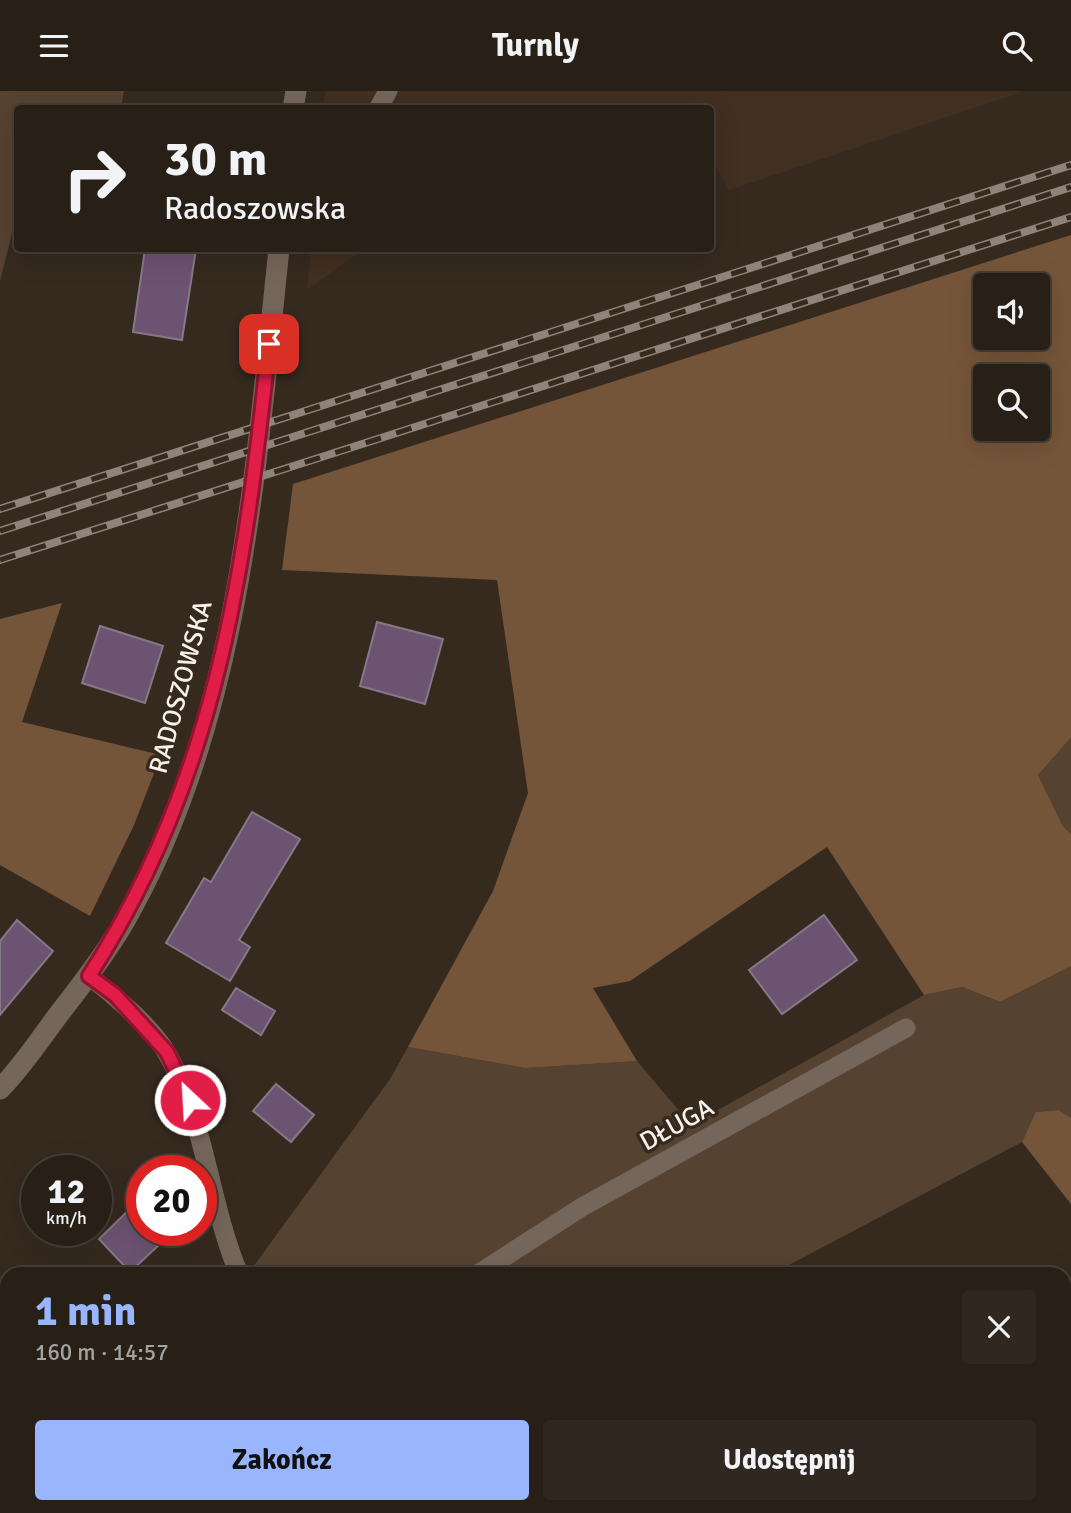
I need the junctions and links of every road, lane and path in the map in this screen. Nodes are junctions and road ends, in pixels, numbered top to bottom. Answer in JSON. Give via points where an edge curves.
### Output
{"nodes":[{"id":1,"x":278,"y":252,"type":"edge"},
{"id":2,"x":89,"y":976,"type":"junction"},
{"id":3,"x":905,"y":1028,"type":"dead end"},
{"id":4,"x":0,"y":1089,"type":"edge"},
{"id":5,"x":236,"y":1267,"type":"edge"},
{"id":6,"x":489,"y":1267,"type":"edge"}],
"edges":[{"from":1,"to":2,"type":"street","name":"RADOSZOWSKA","via":[[247,526],[208,713],[157,856]]},
{"from":2,"to":4,"type":"street","name":"RADOSZOWSKA"},
{"from":2,"to":5,"type":"lane","via":[[115,995],[167,1052],[190,1100],[225,1240]]},
{"from":3,"to":6,"type":"lane","name":"DŁUGA","via":[[582,1207]]}]}
